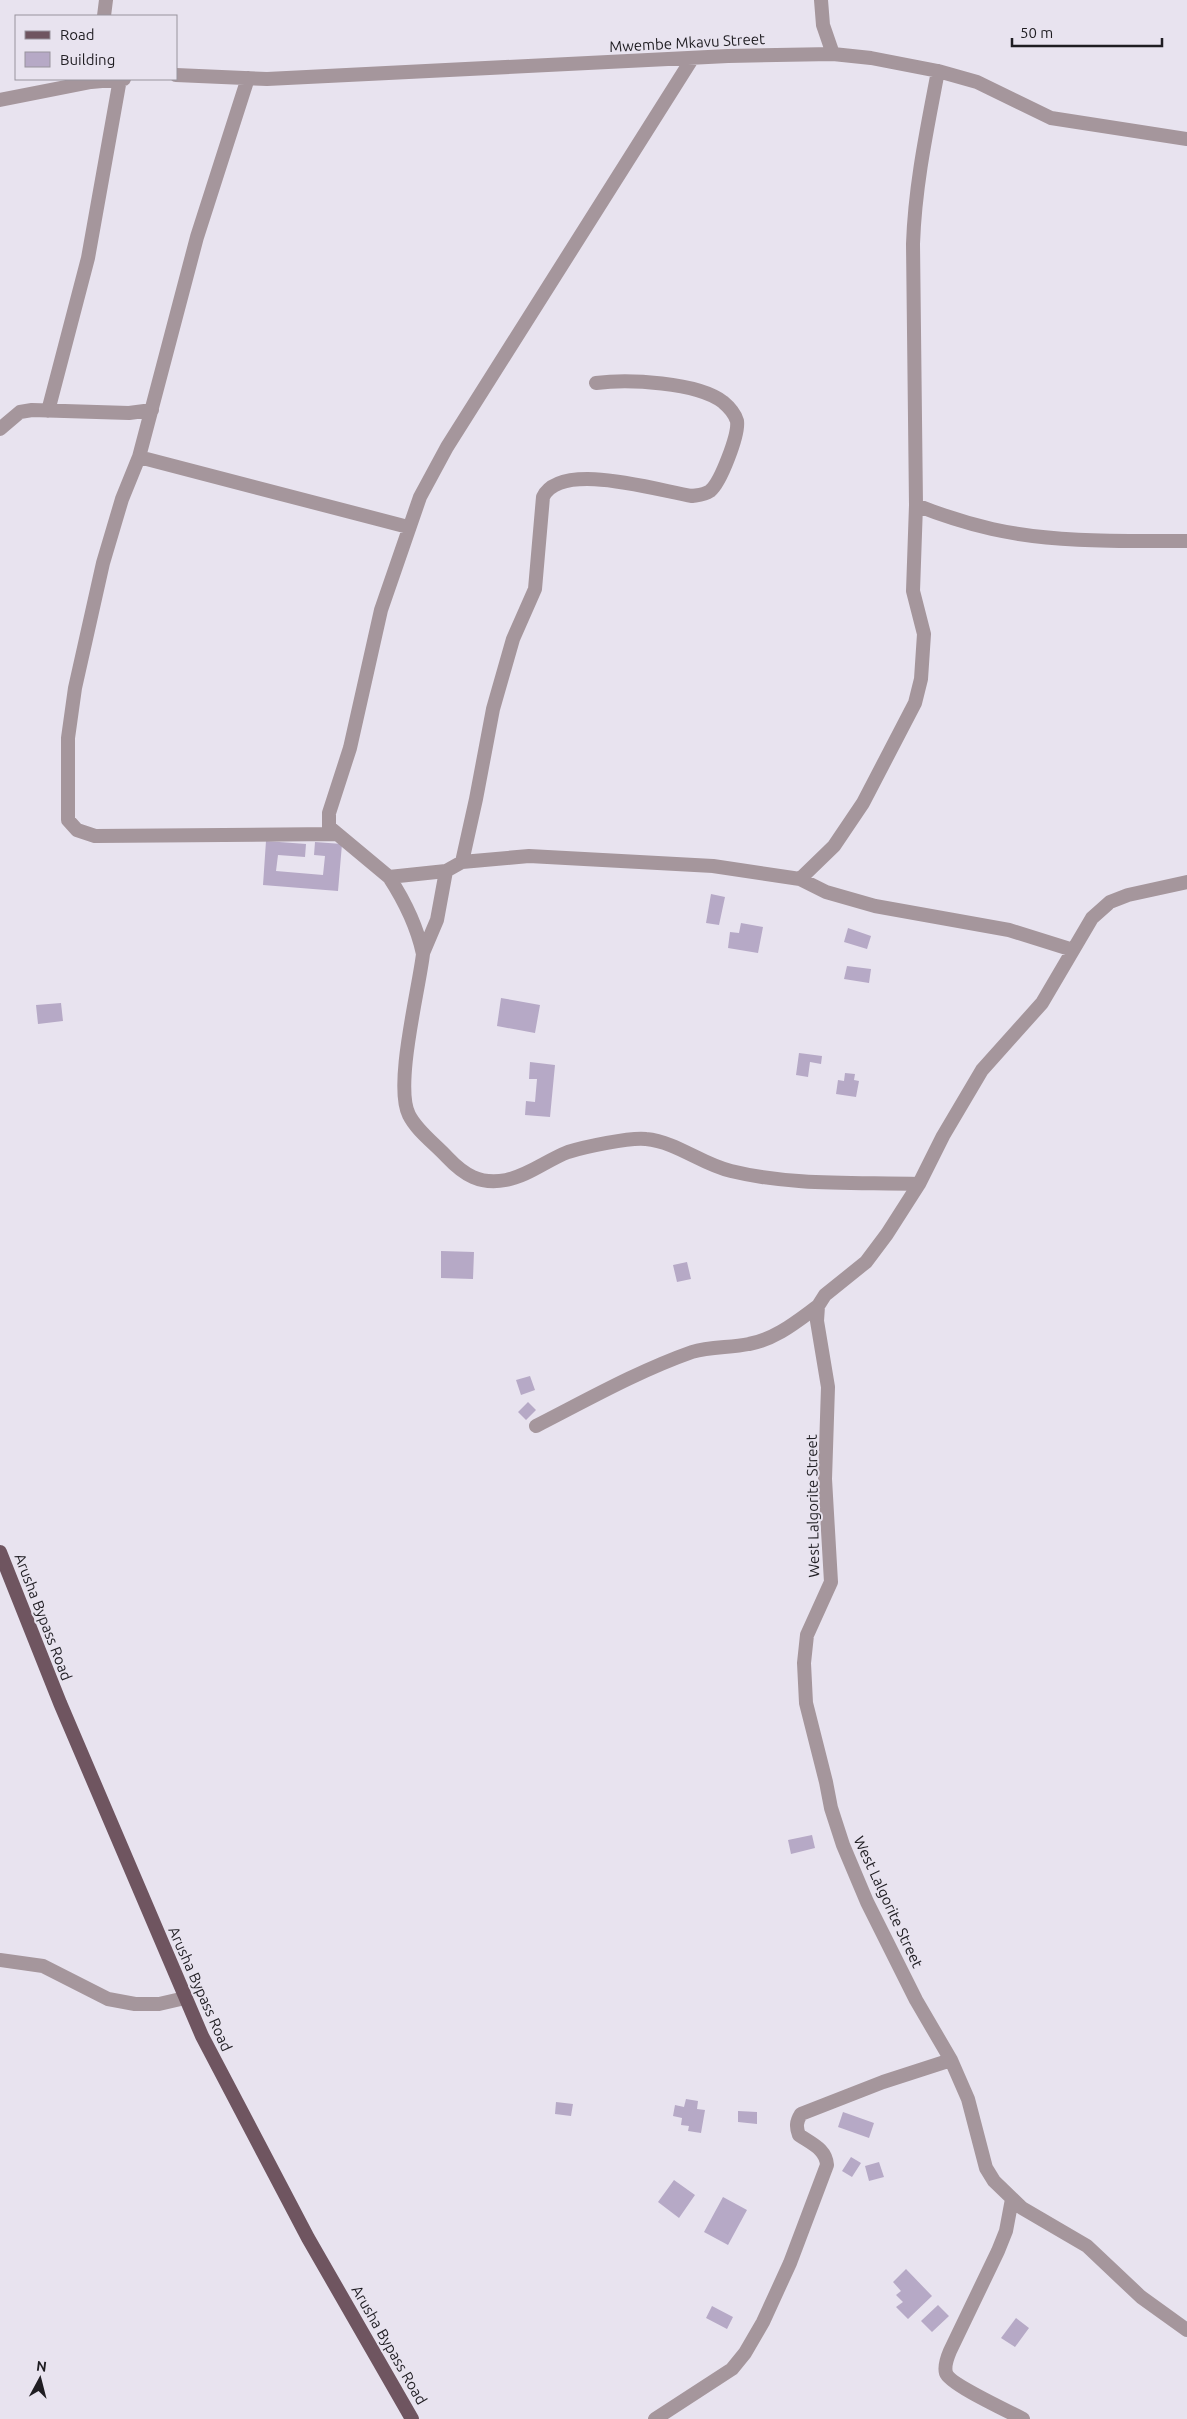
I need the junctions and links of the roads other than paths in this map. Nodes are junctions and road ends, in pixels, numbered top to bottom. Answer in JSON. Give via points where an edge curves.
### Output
{"nodes":[{"id":1,"x":106,"y":0,"type":"edge"},
{"id":2,"x":821,"y":0,"type":"edge"},
{"id":3,"x":104,"y":15,"type":"edge"},
{"id":4,"x":834,"y":54,"type":"junction"},
{"id":5,"x":692,"y":59,"type":"junction"},
{"id":6,"x":938,"y":71,"type":"junction"},
{"id":7,"x":178,"y":75,"type":"edge"},
{"id":8,"x":248,"y":78,"type":"junction"},
{"id":9,"x":92,"y":80,"type":"edge"},
{"id":10,"x":120,"y":80,"type":"edge"},
{"id":11,"x":0,"y":100,"type":"edge"},
{"id":12,"x":1187,"y":139,"type":"edge"},
{"id":13,"x":596,"y":382,"type":"dead end"},
{"id":14,"x":152,"y":410,"type":"junction"},
{"id":15,"x":48,"y":411,"type":"junction"},
{"id":16,"x":0,"y":429,"type":"edge"},
{"id":17,"x":139,"y":457,"type":"junction"},
{"id":18,"x":916,"y":505,"type":"junction"},
{"id":19,"x":408,"y":527,"type":"junction"},
{"id":20,"x":1187,"y":541,"type":"edge"},
{"id":21,"x":335,"y":834,"type":"junction"},
{"id":22,"x":462,"y":862,"type":"junction"},
{"id":23,"x":446,"y":871,"type":"junction"},
{"id":24,"x":389,"y":877,"type":"junction"},
{"id":25,"x":800,"y":879,"type":"junction"},
{"id":26,"x":1187,"y":882,"type":"edge"},
{"id":27,"x":1073,"y":950,"type":"junction"},
{"id":28,"x":423,"y":954,"type":"junction"},
{"id":29,"x":919,"y":1184,"type":"junction"},
{"id":30,"x":818,"y":1306,"type":"junction"},
{"id":31,"x":536,"y":1426,"type":"dead end"},
{"id":32,"x":0,"y":1552,"type":"edge"},
{"id":33,"x":0,"y":1960,"type":"edge"},
{"id":34,"x":185,"y":1998,"type":"junction"},
{"id":35,"x":951,"y":2060,"type":"junction"},
{"id":36,"x":1012,"y":2199,"type":"junction"},
{"id":37,"x":1187,"y":2330,"type":"edge"},
{"id":38,"x":412,"y":2419,"type":"edge"},
{"id":39,"x":655,"y":2419,"type":"edge"},
{"id":40,"x":1023,"y":2419,"type":"edge"}],
"edges":[{"from":1,"to":3,"type":"street"},
{"from":2,"to":4,"type":"street","via":[[823,25]]},
{"from":4,"to":5,"type":"street","name":"Mwembe Mkavu Street"},
{"from":4,"to":6,"type":"street","name":"Mwembe Mkavu Street"},
{"from":5,"to":8,"type":"street","name":"Mwembe Mkavu Street"},
{"from":5,"to":19,"type":"street","via":[[447,447]]},
{"from":6,"to":12,"type":"street","name":"Mwembe Mkavu Street","via":[[977,82],[1051,118]]},
{"from":6,"to":18,"type":"street","via":[[915,201]]},
{"from":7,"to":8,"type":"street","name":"Mwembe Mkavu Street"},
{"from":8,"to":14,"type":"street","via":[[197,238]]},
{"from":9,"to":11,"type":"street"},
{"from":10,"to":15,"type":"street","via":[[88,258]]},
{"from":13,"to":22,"type":"street","via":[[637,380],[710,395],[724,402],[735,414],[737,427],[723,474],[717,484],[704,494],[692,496],[599,478],[561,482],[551,485],[545,492],[535,589],[512,639],[493,708]]},
{"from":14,"to":15,"type":"street","via":[[130,413]]},
{"from":14,"to":17,"type":"street"},
{"from":15,"to":16,"type":"street","via":[[20,412]]},
{"from":17,"to":19,"type":"street"},
{"from":17,"to":21,"type":"street","via":[[108,546],[75,688],[68,738],[68,820],[77,830],[95,836]]},
{"from":18,"to":20,"type":"street","via":[[976,525],[1033,535],[1069,539]]},
{"from":18,"to":25,"type":"street","via":[[913,591],[924,634],[924,656],[915,703],[863,803],[834,846]]},
{"from":19,"to":21,"type":"street","via":[[381,610],[350,748],[328,813],[329,827]]},
{"from":21,"to":24,"type":"street"},
{"from":22,"to":23,"type":"street"},
{"from":22,"to":25,"type":"street","via":[[550,856],[713,866]]},
{"from":23,"to":24,"type":"street"},
{"from":23,"to":28,"type":"street","via":[[436,920]]},
{"from":24,"to":28,"type":"street","via":[[402,896]]},
{"from":25,"to":27,"type":"street","via":[[826,892],[875,906],[1009,930]]},
{"from":26,"to":27,"type":"street","via":[[1110,902],[1092,918]]},
{"from":27,"to":29,"type":"street","via":[[1042,1002],[982,1070]]},
{"from":28,"to":29,"type":"street","via":[[407,1053],[405,1091],[408,1112],[415,1125],[467,1176],[486,1182],[507,1180],[568,1152],[647,1139],[682,1149],[730,1171],[789,1180]]},
{"from":29,"to":30,"type":"street","via":[[866,1262],[825,1295]]},
{"from":30,"to":31,"type":"street","via":[[768,1339],[693,1351],[611,1387]]},
{"from":30,"to":35,"type":"street","name":"West Lalgorite Street","via":[[817,1321],[828,1387],[826,1479],[831,1582],[807,1635],[804,1663],[806,1703],[843,1845],[908,1984]]},
{"from":32,"to":34,"type":"main road","name":"Arusha Bypass Road"},
{"from":33,"to":34,"type":"street","via":[[42,1966],[108,1999],[158,2004]]},
{"from":34,"to":38,"type":"main road","name":"Arusha Bypass Road","via":[[308,2238]]},
{"from":35,"to":36,"type":"street","name":"West Lalgorite Street","via":[[968,2099],[986,2168]]},
{"from":35,"to":39,"type":"street","via":[[882,2082],[802,2114],[796,2127],[799,2135],[822,2150],[827,2165],[790,2263],[763,2322],[732,2369]]},
{"from":36,"to":37,"type":"street","name":"West Lalgorite Street","via":[[1087,2246],[1141,2297]]},
{"from":36,"to":40,"type":"street","via":[[1006,2231],[950,2351],[946,2373],[949,2379],[967,2390]]}]}
